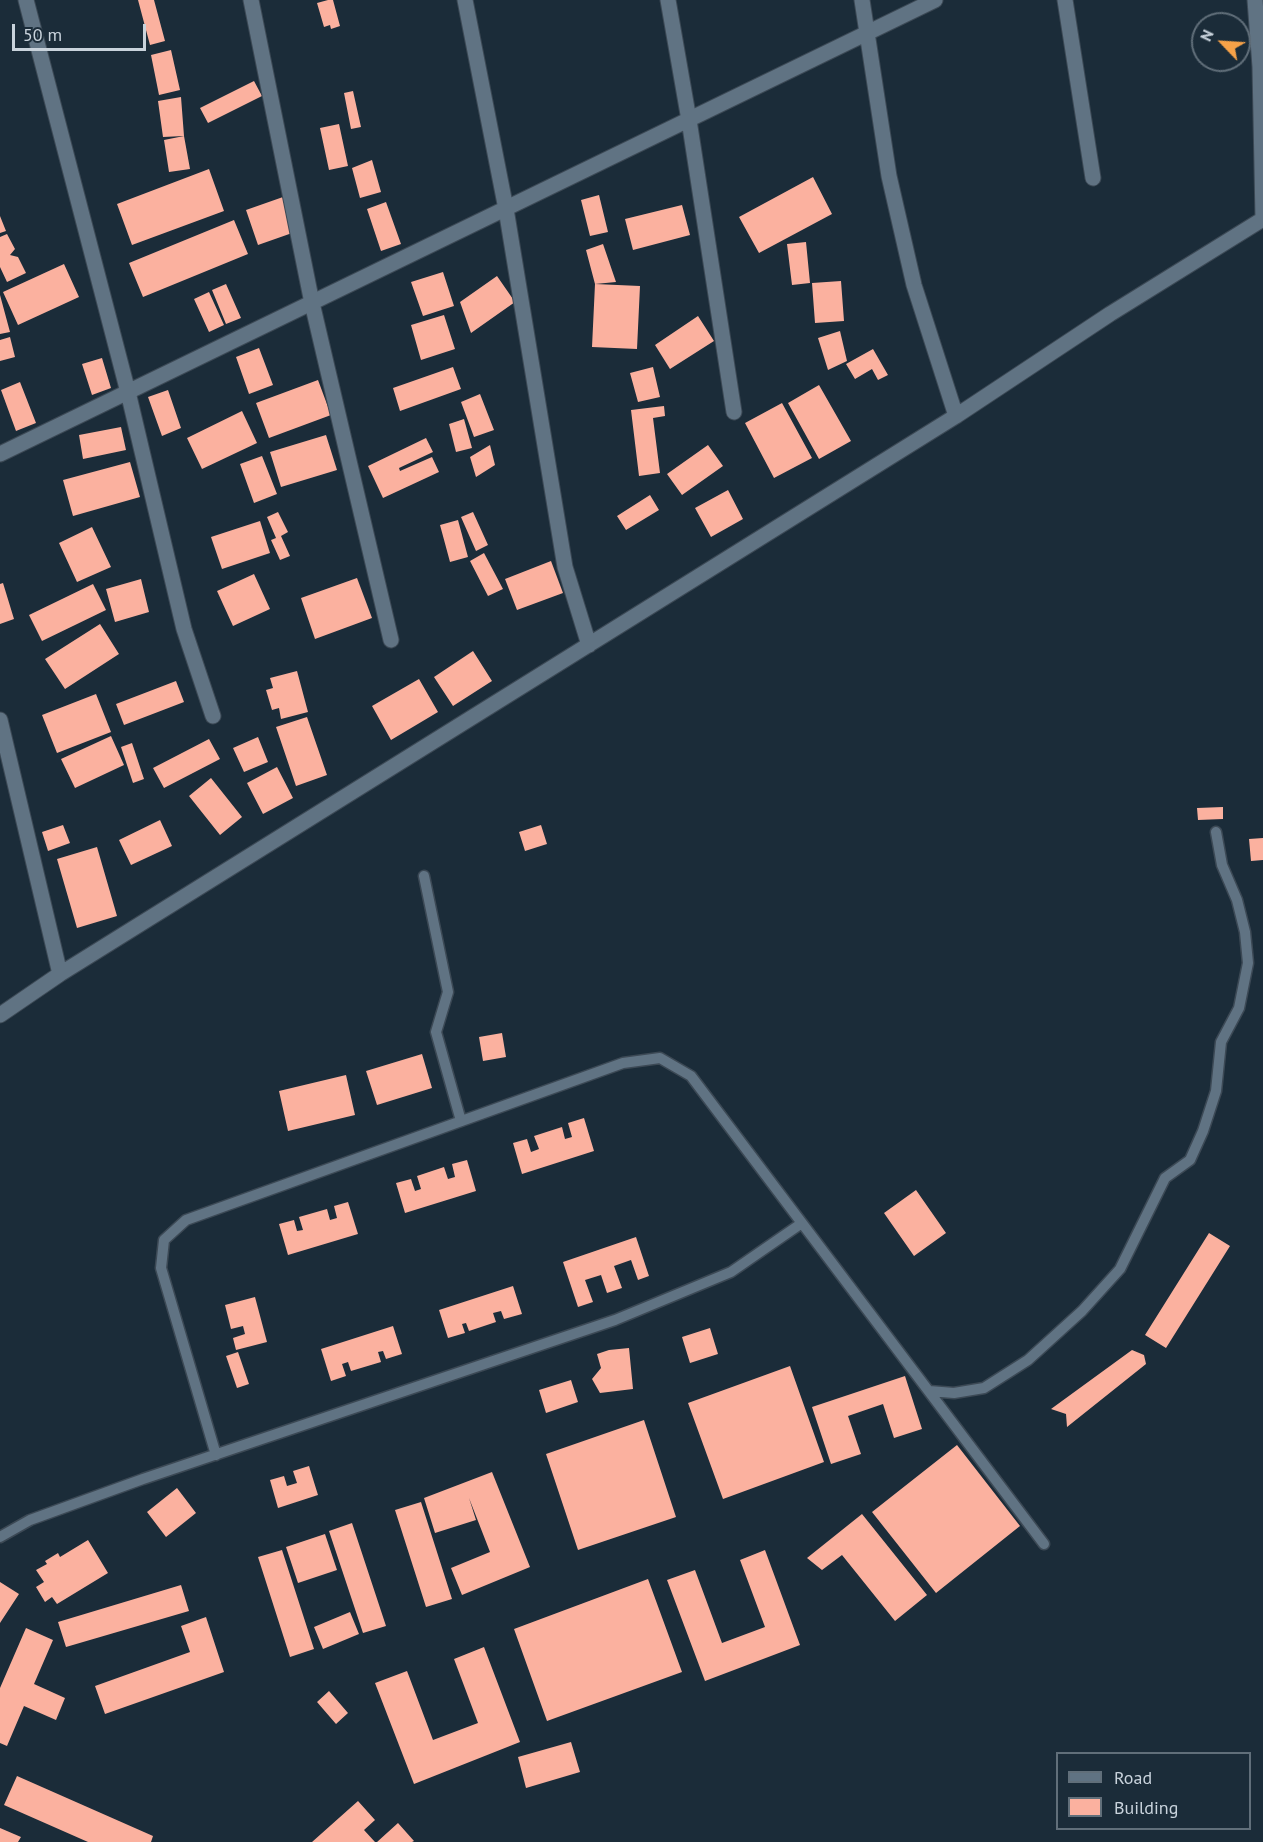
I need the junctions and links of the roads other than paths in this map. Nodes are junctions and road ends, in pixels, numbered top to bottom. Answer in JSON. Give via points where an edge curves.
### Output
{"nodes":[{"id":1,"x":26,"y":0,"type":"edge"},
{"id":2,"x":251,"y":0,"type":"edge"},
{"id":3,"x":465,"y":0,"type":"edge"},
{"id":4,"x":668,"y":0,"type":"edge"},
{"id":5,"x":862,"y":0,"type":"edge"},
{"id":6,"x":935,"y":0,"type":"edge"},
{"id":7,"x":1065,"y":0,"type":"edge"},
{"id":8,"x":1255,"y":0,"type":"edge"},
{"id":9,"x":866,"y":34,"type":"junction"},
{"id":10,"x":689,"y":120,"type":"junction"},
{"id":11,"x":1093,"y":178,"type":"dead end"},
{"id":12,"x":506,"y":209,"type":"junction"},
{"id":13,"x":1263,"y":219,"type":"edge"},
{"id":14,"x":312,"y":303,"type":"junction"},
{"id":15,"x":128,"y":392,"type":"junction"},
{"id":16,"x":734,"y":412,"type":"dead end"},
{"id":17,"x":956,"y":416,"type":"junction"},
{"id":18,"x":0,"y":454,"type":"edge"},
{"id":19,"x":391,"y":640,"type":"dead end"},
{"id":20,"x":589,"y":645,"type":"junction"},
{"id":21,"x":213,"y":716,"type":"dead end"},
{"id":22,"x":0,"y":720,"type":"edge"},
{"id":23,"x":1216,"y":832,"type":"dead end"},
{"id":24,"x":424,"y":876,"type":"dead end"},
{"id":25,"x":60,"y":974,"type":"junction"},
{"id":26,"x":0,"y":1015,"type":"edge"},
{"id":27,"x":461,"y":1121,"type":"junction"},
{"id":28,"x":802,"y":1223,"type":"junction"},
{"id":29,"x":928,"y":1391,"type":"junction"},
{"id":30,"x":216,"y":1455,"type":"junction"},
{"id":31,"x":0,"y":1537,"type":"edge"},
{"id":32,"x":1044,"y":1544,"type":"dead end"}],
"edges":[{"from":1,"to":15,"type":"street"},
{"from":2,"to":14,"type":"street"},
{"from":3,"to":12,"type":"street"},
{"from":4,"to":10,"type":"street"},
{"from":5,"to":9,"type":"street"},
{"from":6,"to":9,"type":"street"},
{"from":7,"to":11,"type":"street"},
{"from":8,"to":13,"type":"street"},
{"from":9,"to":10,"type":"street"},
{"from":9,"to":17,"type":"street","via":[[889,176],[915,285]]},
{"from":10,"to":12,"type":"street"},
{"from":10,"to":16,"type":"street"},
{"from":12,"to":14,"type":"street"},
{"from":12,"to":20,"type":"street","via":[[565,567]]},
{"from":13,"to":17,"type":"street"},
{"from":14,"to":15,"type":"street"},
{"from":14,"to":19,"type":"street"},
{"from":15,"to":18,"type":"street"},
{"from":15,"to":21,"type":"street","via":[[184,629]]},
{"from":17,"to":20,"type":"street"},
{"from":20,"to":25,"type":"street"},
{"from":22,"to":25,"type":"street"},
{"from":23,"to":29,"type":"lane","via":[[1222,865],[1240,910],[1248,963],[1239,1008],[1221,1042],[1216,1091],[1190,1160],[1165,1178],[1120,1269],[1082,1311],[1028,1360],[984,1388],[954,1393]]},
{"from":24,"to":27,"type":"lane","via":[[448,992],[436,1032]]},
{"from":25,"to":26,"type":"street"},
{"from":27,"to":28,"type":"lane","via":[[623,1063],[660,1058],[691,1076]]},
{"from":27,"to":30,"type":"lane","via":[[186,1220],[164,1240],[161,1268]]},
{"from":28,"to":29,"type":"lane"},
{"from":28,"to":30,"type":"lane","via":[[731,1272],[615,1320]]},
{"from":29,"to":32,"type":"lane"},
{"from":30,"to":31,"type":"lane","via":[[30,1520]]}]}
